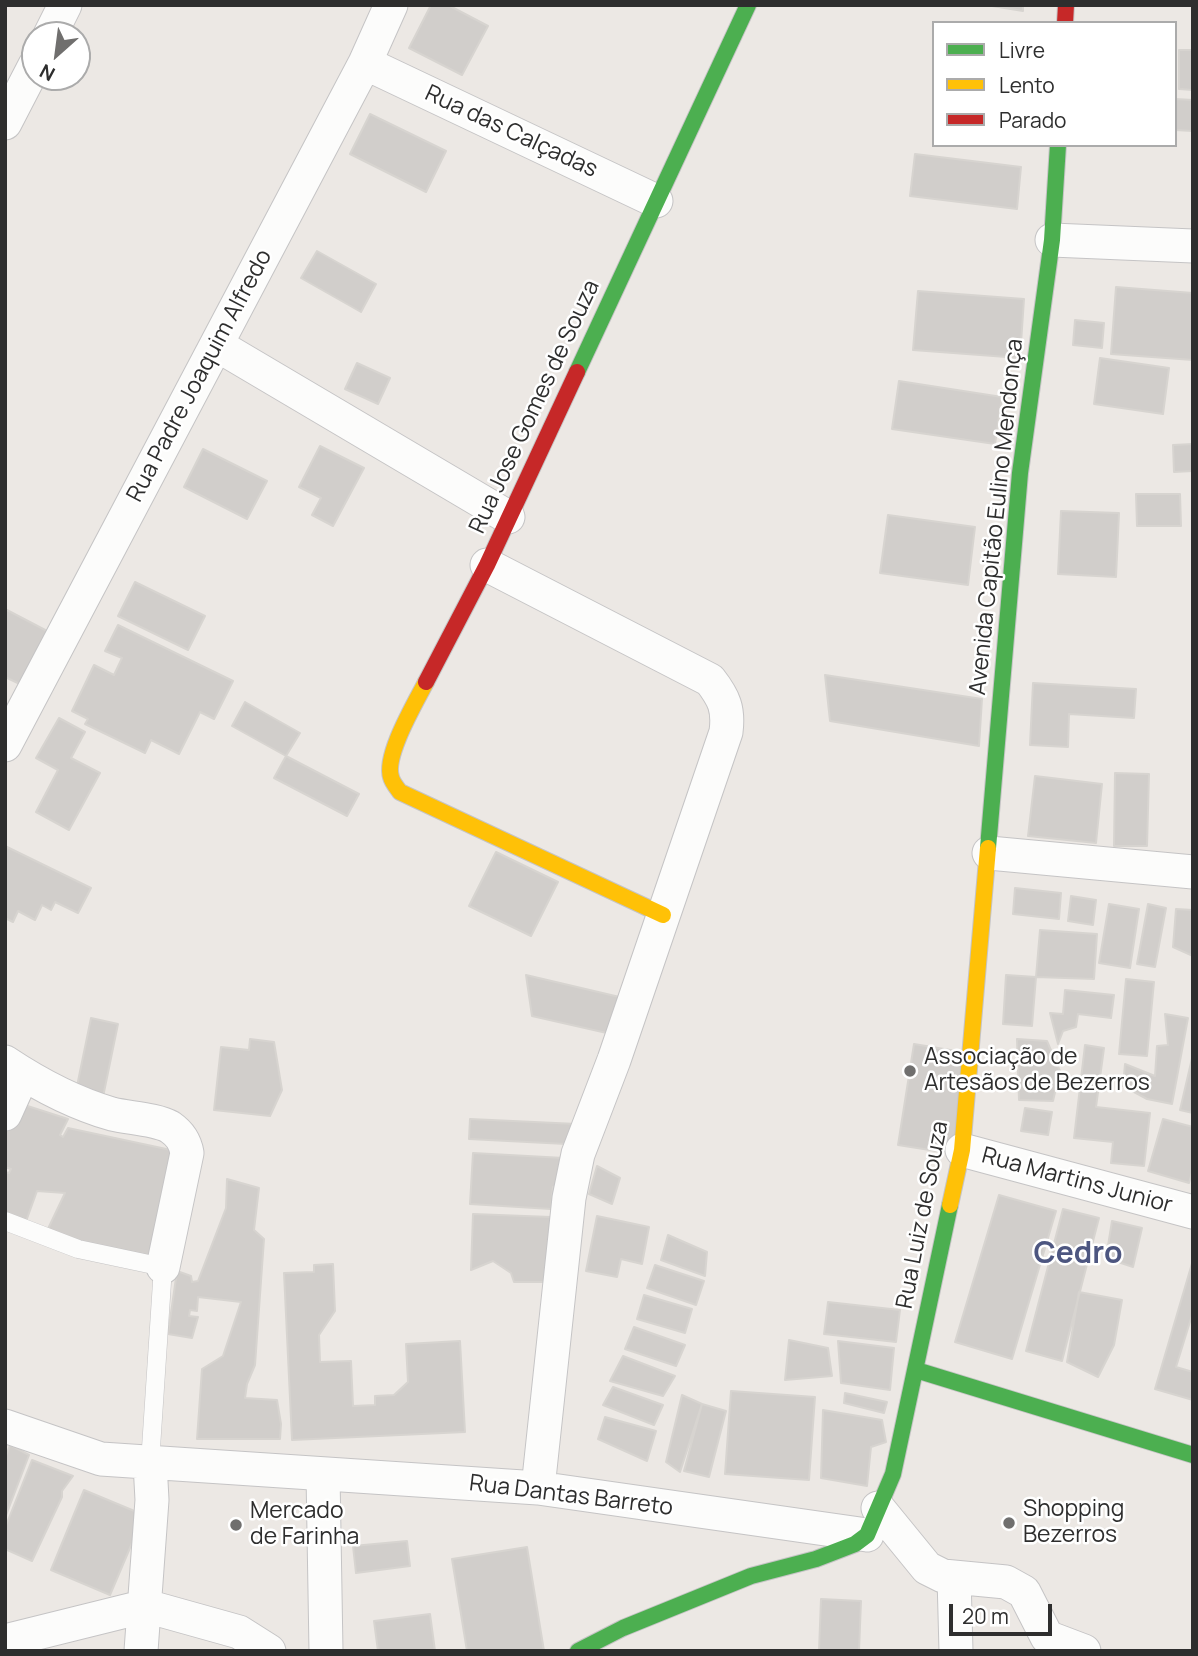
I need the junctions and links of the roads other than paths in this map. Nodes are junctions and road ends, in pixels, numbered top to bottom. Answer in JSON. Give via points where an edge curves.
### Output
{"nodes":[{"id":1,"x":65,"y":5,"type":"edge"},
{"id":2,"x":391,"y":5,"type":"edge"},
{"id":3,"x":748,"y":5,"type":"edge"},
{"id":4,"x":57,"y":21,"type":"edge"},
{"id":5,"x":365,"y":63,"type":"junction"},
{"id":6,"x":22,"y":91,"type":"edge"},
{"id":7,"x":5,"y":123,"type":"edge"},
{"id":8,"x":1058,"y":147,"type":"edge"},
{"id":9,"x":656,"y":201,"type":"junction"},
{"id":10,"x":1052,"y":240,"type":"junction"},
{"id":11,"x":1193,"y":246,"type":"edge"},
{"id":12,"x":216,"y":345,"type":"junction"},
{"id":13,"x":508,"y":517,"type":"junction"},
{"id":14,"x":487,"y":565,"type":"junction"},
{"id":15,"x":5,"y":745,"type":"edge"},
{"id":16,"x":989,"y":853,"type":"junction"},
{"id":17,"x":1193,"y":872,"type":"edge"},
{"id":18,"x":663,"y":915,"type":"junction"},
{"id":19,"x":14,"y":1068,"type":"edge"},
{"id":20,"x":5,"y":1114,"type":"edge"},
{"id":21,"x":962,"y":1150,"type":"junction"},
{"id":22,"x":1193,"y":1212,"type":"edge"},
{"id":23,"x":5,"y":1221,"type":"edge"},
{"id":24,"x":163,"y":1267,"type":"junction"},
{"id":25,"x":916,"y":1370,"type":"junction"},
{"id":26,"x":5,"y":1426,"type":"edge"},
{"id":27,"x":1193,"y":1455,"type":"edge"},
{"id":28,"x":150,"y":1463,"type":"junction"},
{"id":29,"x":323,"y":1474,"type":"junction"},
{"id":30,"x":538,"y":1488,"type":"junction"},
{"id":31,"x":873,"y":1522,"type":"junction"},
{"id":32,"x":954,"y":1577,"type":"junction"},
{"id":33,"x":145,"y":1606,"type":"junction"},
{"id":34,"x":5,"y":1641,"type":"edge"},
{"id":35,"x":141,"y":1651,"type":"edge"},
{"id":36,"x":269,"y":1651,"type":"edge"},
{"id":37,"x":326,"y":1651,"type":"edge"},
{"id":38,"x":578,"y":1651,"type":"edge"},
{"id":39,"x":956,"y":1651,"type":"edge"},
{"id":40,"x":1083,"y":1651,"type":"edge"}],
"edges":[{"from":1,"to":4,"type":"street"},
{"from":2,"to":5,"type":"street","name":"Rua Padre Joaquim Alfredo"},
{"from":3,"to":9,"type":"street","name":"Rua Jose Gomes de Souza"},
{"from":5,"to":9,"type":"street","name":"Rua das Calçadas"},
{"from":5,"to":12,"type":"street","name":"Rua Padre Joaquim Alfredo"},
{"from":6,"to":7,"type":"street"},
{"from":8,"to":10,"type":"street","name":"Avenida Capitão Eulino Mendonça"},
{"from":9,"to":13,"type":"street","name":"Rua Jose Gomes de Souza"},
{"from":10,"to":11,"type":"street"},
{"from":10,"to":16,"type":"street","name":"Avenida Capitão Eulino Mendonça","via":[[1020,473]]},
{"from":12,"to":13,"type":"street"},
{"from":12,"to":15,"type":"street","name":"Rua Padre Joaquim Alfredo"},
{"from":13,"to":14,"type":"street","name":"Rua Jose Gomes de Souza"},
{"from":14,"to":18,"type":"street","via":[[710,680],[721,693],[728,715],[726,732]]},
{"from":14,"to":18,"type":"street","name":"Rua Jose Gomes de Souza","via":[[401,731],[390,765],[391,778],[400,792]]},
{"from":16,"to":17,"type":"street"},
{"from":16,"to":21,"type":"street","name":"Rua Luiz de Souza"},
{"from":18,"to":30,"type":"street","via":[[578,1154],[569,1198]]},
{"from":19,"to":20,"type":"street"},
{"from":19,"to":24,"type":"street","via":[[88,1106],[166,1125],[182,1138],[187,1153]]},
{"from":21,"to":22,"type":"street","name":"Rua Martins Junior"},
{"from":21,"to":25,"type":"street","name":"Rua Luiz de Souza"},
{"from":23,"to":24,"type":"lane","via":[[78,1249]]},
{"from":24,"to":28,"type":"lane"},
{"from":25,"to":27,"type":"street"},
{"from":25,"to":31,"type":"street","name":"Rua Luiz de Souza","via":[[893,1474]]},
{"from":26,"to":28,"type":"street","name":"Rua Dantas Barreto","via":[[102,1460]]},
{"from":28,"to":29,"type":"street","name":"Rua Dantas Barreto"},
{"from":28,"to":33,"type":"street"},
{"from":29,"to":30,"type":"street","name":"Rua Dantas Barreto"},
{"from":29,"to":37,"type":"street"},
{"from":30,"to":31,"type":"street","name":"Rua Dantas Barreto"},
{"from":31,"to":32,"type":"street","via":[[927,1568]]},
{"from":31,"to":38,"type":"street","via":[[855,1544],[751,1576]]},
{"from":32,"to":39,"type":"street"},
{"from":32,"to":40,"type":"street","via":[[1006,1581],[1024,1592],[1046,1637]]},
{"from":33,"to":34,"type":"street"},
{"from":33,"to":35,"type":"street"},
{"from":33,"to":36,"type":"street","via":[[239,1632]]}]}
